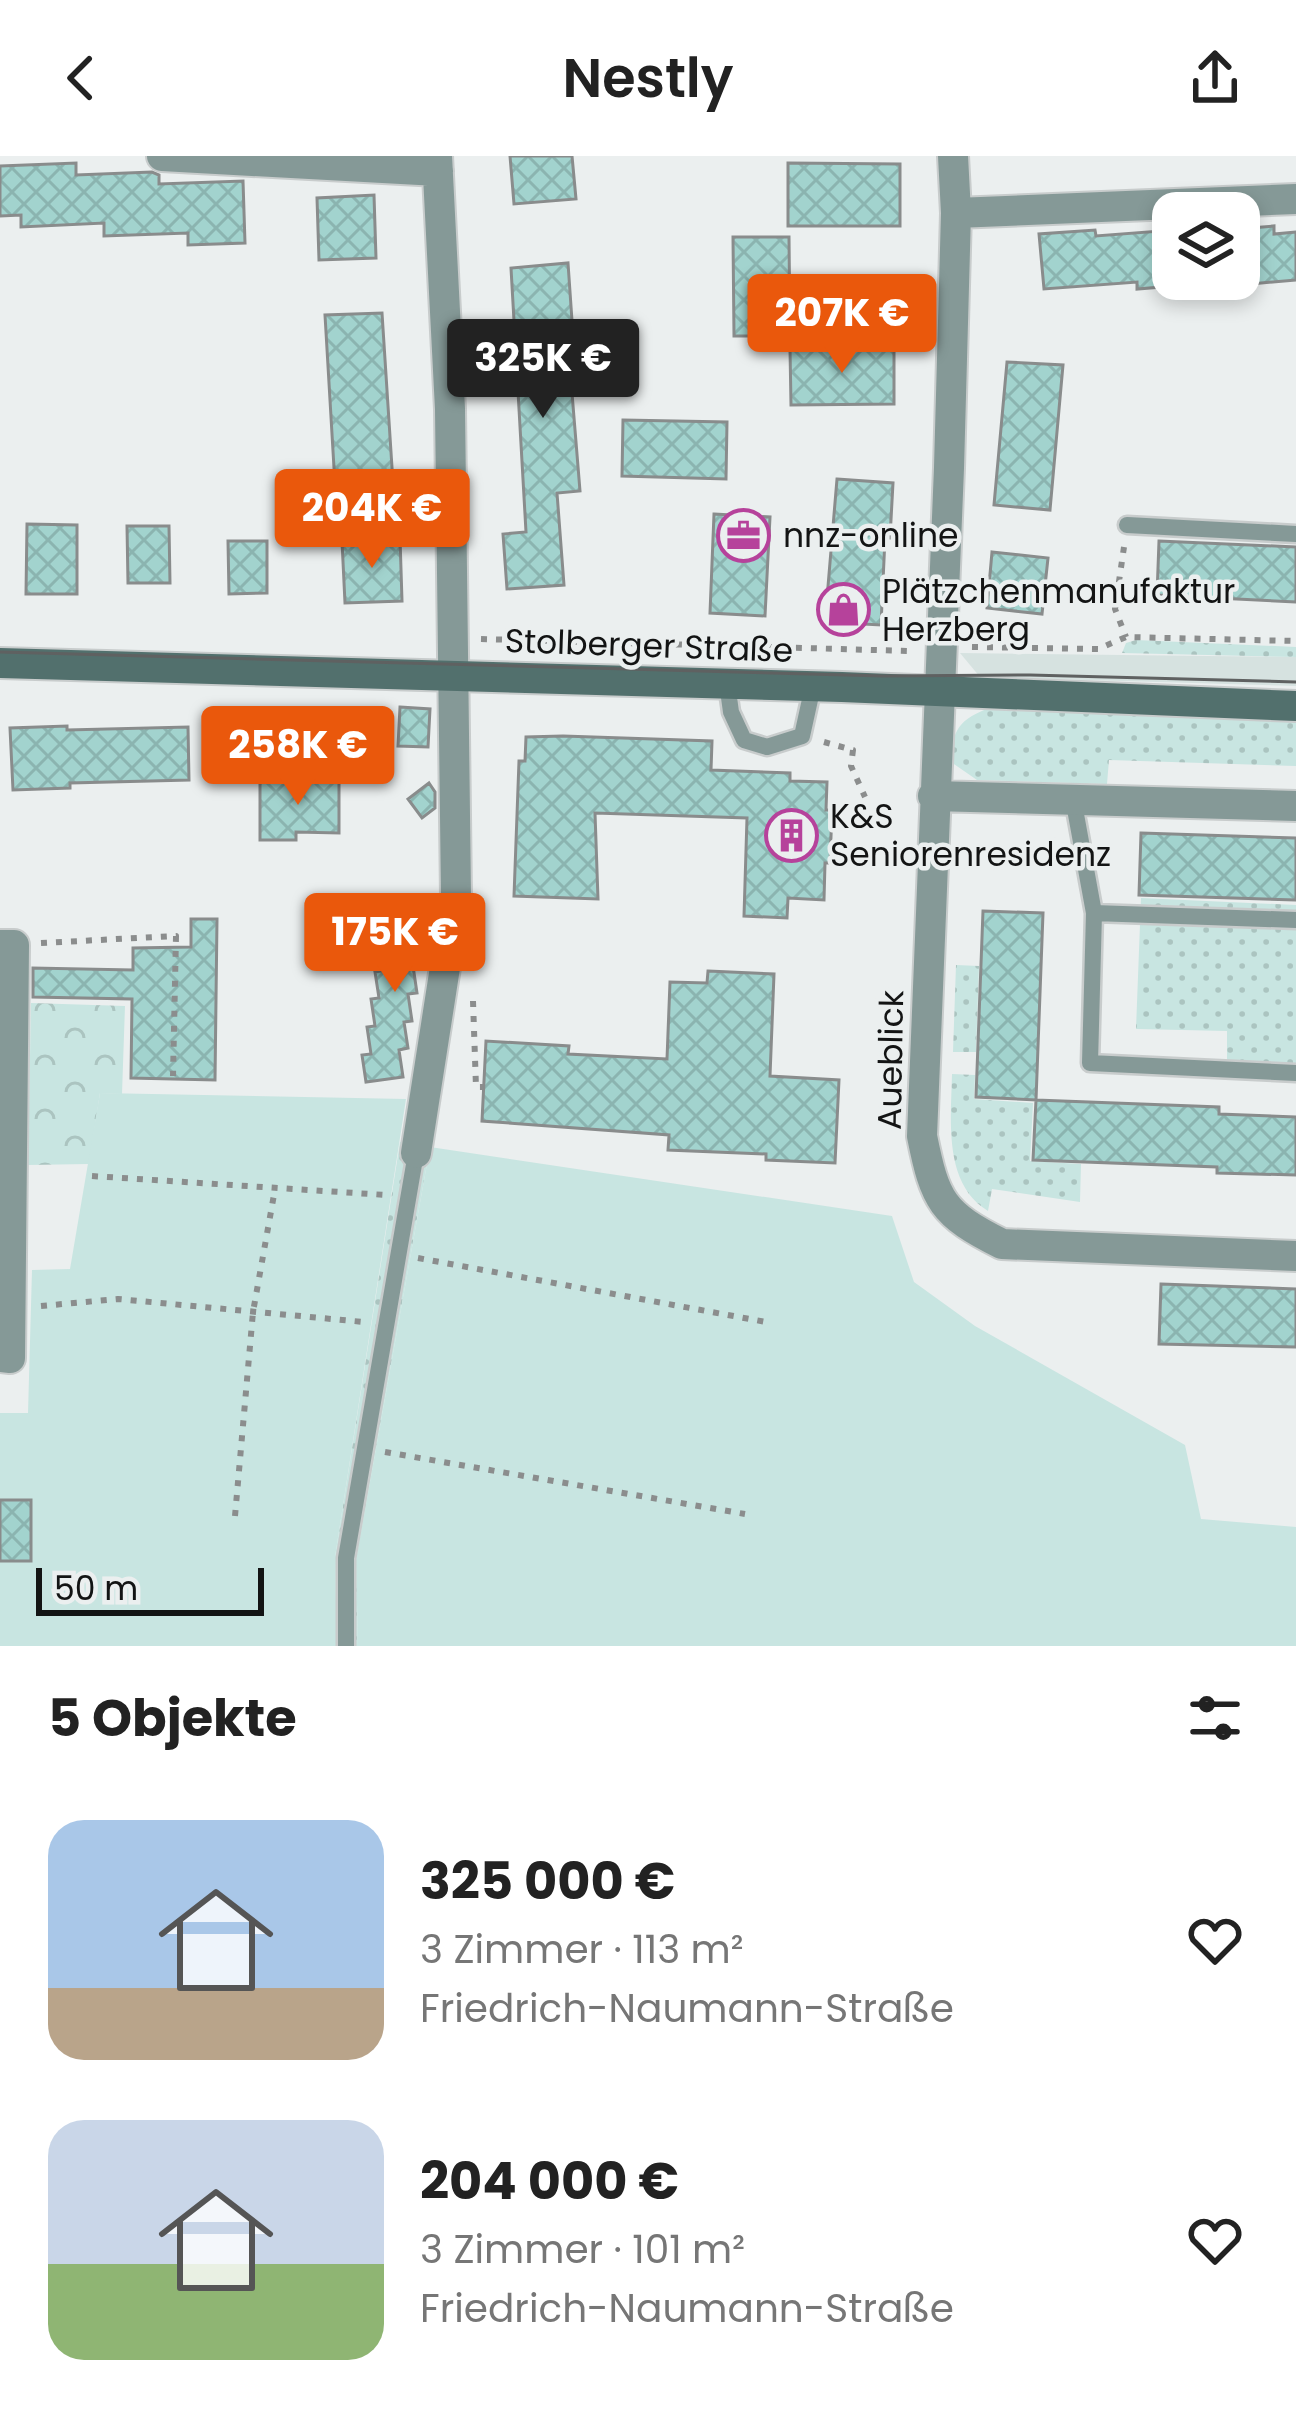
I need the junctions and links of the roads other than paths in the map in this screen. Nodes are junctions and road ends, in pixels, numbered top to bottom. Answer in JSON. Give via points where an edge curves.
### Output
{"nodes":[{"id":1,"x":162,"y":156,"type":"edge"},
{"id":2,"x":953,"y":156,"type":"edge"},
{"id":3,"x":438,"y":164,"type":"edge"},
{"id":4,"x":1296,"y":200,"type":"edge"},
{"id":5,"x":956,"y":213,"type":"junction"},
{"id":6,"x":1127,"y":525,"type":"road end"},
{"id":7,"x":1296,"y":534,"type":"edge"},
{"id":8,"x":0,"y":663,"type":"edge"},
{"id":9,"x":454,"y":676,"type":"junction"},
{"id":10,"x":727,"y":683,"type":"junction"},
{"id":11,"x":813,"y":686,"type":"junction"},
{"id":12,"x":937,"y":692,"type":"junction"},
{"id":13,"x":1296,"y":706,"type":"edge"},
{"id":14,"x":933,"y":796,"type":"junction"},
{"id":15,"x":1073,"y":797,"type":"junction"},
{"id":16,"x":1296,"y":806,"type":"edge"},
{"id":17,"x":1094,"y":913,"type":"junction"},
{"id":18,"x":1296,"y":920,"type":"edge"},
{"id":19,"x":7,"y":945,"type":"edge"},
{"id":20,"x":1296,"y":1072,"type":"edge"},
{"id":21,"x":416,"y":1153,"type":"joint"},
{"id":22,"x":1296,"y":1256,"type":"edge"},
{"id":23,"x":0,"y":1358,"type":"edge"},
{"id":24,"x":346,"y":1646,"type":"edge"}],
"edges":[{"from":1,"to":3,"type":"street"},
{"from":2,"to":5,"type":"street","name":"Aueblick"},
{"from":3,"to":9,"type":"street"},
{"from":4,"to":5,"type":"street"},
{"from":5,"to":12,"type":"street","name":"Aueblick"},
{"from":6,"to":7,"type":"lane"},
{"from":8,"to":9,"type":"main road","name":"Stolberger Straße"},
{"from":9,"to":10,"type":"main road","name":"Stolberger Straße"},
{"from":9,"to":21,"type":"street","via":[[456,897]]},
{"from":10,"to":11,"type":"main road","name":"Stolberger Straße"},
{"from":10,"to":11,"type":"lane","via":[[744,740],[767,747],[802,736]]},
{"from":11,"to":12,"type":"main road","name":"Stolberger Straße"},
{"from":12,"to":13,"type":"main road","name":"Stolberger Straße"},
{"from":12,"to":14,"type":"street","name":"Aueblick"},
{"from":14,"to":15,"type":"street"},
{"from":14,"to":22,"type":"street","name":"Aueblick","via":[[922,1136],[932,1188],[962,1224],[1002,1244]]},
{"from":15,"to":16,"type":"street"},
{"from":15,"to":17,"type":"lane"},
{"from":17,"to":18,"type":"lane"},
{"from":17,"to":20,"type":"lane","via":[[1090,1063]]},
{"from":19,"to":23,"type":"street","via":[[10,1358]]},
{"from":21,"to":24,"type":"lane","via":[[346,1558]]}]}
